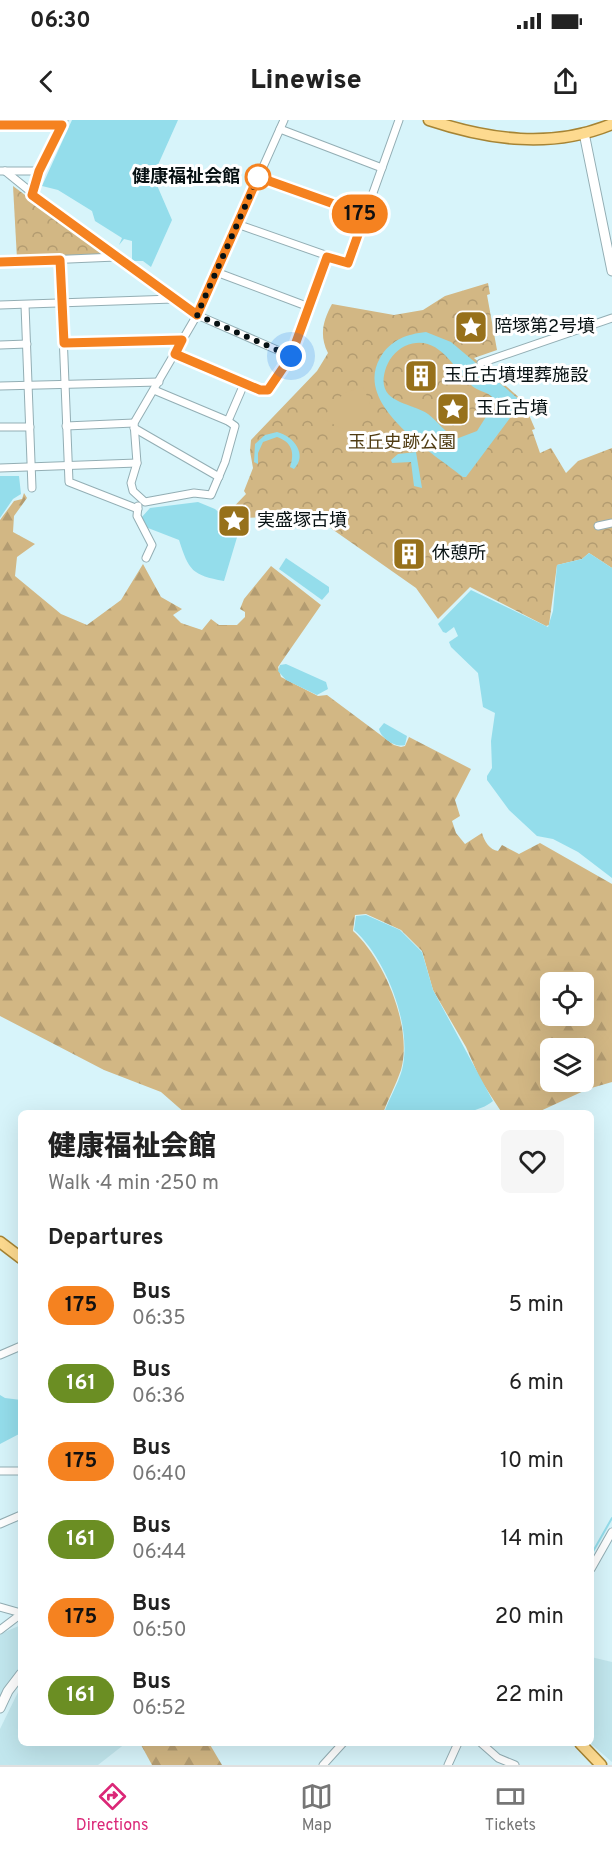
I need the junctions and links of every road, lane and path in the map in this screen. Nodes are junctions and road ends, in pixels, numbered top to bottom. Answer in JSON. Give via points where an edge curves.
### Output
{"nodes":[{"id":1,"x":284,"y":120,"type":"edge"},
{"id":2,"x":399,"y":120,"type":"edge"},
{"id":3,"x":429,"y":120,"type":"edge"},
{"id":4,"x":63,"y":122,"type":"edge"},
{"id":5,"x":612,"y":124,"type":"edge"},
{"id":6,"x":0,"y":125,"type":"edge"},
{"id":7,"x":280,"y":129,"type":"junction"},
{"id":8,"x":584,"y":133,"type":"junction"},
{"id":9,"x":382,"y":168,"type":"junction"},
{"id":10,"x":2,"y":171,"type":"edge"},
{"id":11,"x":39,"y":171,"type":"junction"},
{"id":12,"x":258,"y":177,"type":"junction"},
{"id":13,"x":32,"y":195,"type":"junction"},
{"id":14,"x":365,"y":215,"type":"junction"},
{"id":15,"x":237,"y":224,"type":"junction"},
{"id":16,"x":116,"y":257,"type":"junction"},
{"id":17,"x":327,"y":257,"type":"junction"},
{"id":18,"x":60,"y":260,"type":"junction"},
{"id":19,"x":0,"y":262,"type":"edge"},
{"id":20,"x":612,"y":271,"type":"edge"},
{"id":21,"x":216,"y":272,"type":"junction"},
{"id":22,"x":173,"y":299,"type":"junction"},
{"id":23,"x":62,"y":303,"type":"junction"},
{"id":24,"x":0,"y":305,"type":"edge"},
{"id":25,"x":25,"y":305,"type":"junction"},
{"id":26,"x":309,"y":307,"type":"junction"},
{"id":27,"x":197,"y":315,"type":"junction"},
{"id":28,"x":612,"y":318,"type":"edge"},
{"id":29,"x":182,"y":340,"type":"junction"},
{"id":30,"x":64,"y":343,"type":"junction"},
{"id":31,"x":27,"y":344,"type":"junction"},
{"id":32,"x":0,"y":345,"type":"edge"},
{"id":33,"x":175,"y":354,"type":"junction"},
{"id":34,"x":291,"y":356,"type":"junction"},
{"id":35,"x":480,"y":363,"type":"dead end"},
{"id":36,"x":159,"y":382,"type":"junction"},
{"id":37,"x":65,"y":384,"type":"junction"},
{"id":38,"x":244,"y":384,"type":"junction"},
{"id":39,"x":27,"y":385,"type":"junction"},
{"id":40,"x":0,"y":386,"type":"edge"},
{"id":41,"x":154,"y":390,"type":"junction"},
{"id":42,"x":228,"y":421,"type":"junction"},
{"id":43,"x":66,"y":426,"type":"junction"},
{"id":44,"x":134,"y":426,"type":"junction"},
{"id":45,"x":0,"y":427,"type":"edge"},
{"id":46,"x":30,"y":427,"type":"junction"},
{"id":47,"x":137,"y":463,"type":"junction"},
{"id":48,"x":67,"y":465,"type":"junction"},
{"id":49,"x":31,"y":466,"type":"junction"},
{"id":50,"x":0,"y":468,"type":"edge"},
{"id":51,"x":219,"y":477,"type":"junction"},
{"id":52,"x":32,"y":488,"type":"dead end"},
{"id":53,"x":139,"y":499,"type":"junction"},
{"id":54,"x":138,"y":509,"type":"junction"},
{"id":55,"x":612,"y":523,"type":"edge"},
{"id":56,"x":598,"y":526,"type":"dead end"},
{"id":57,"x":146,"y":558,"type":"dead end"},
{"id":58,"x":0,"y":1242,"type":"edge"},
{"id":59,"x":18,"y":1256,"type":"edge"},
{"id":60,"x":18,"y":1347,"type":"edge"},
{"id":61,"x":0,"y":1355,"type":"edge"},
{"id":62,"x":0,"y":1471,"type":"edge"},
{"id":63,"x":18,"y":1471,"type":"edge"},
{"id":64,"x":18,"y":1516,"type":"edge"},
{"id":65,"x":0,"y":1524,"type":"edge"},
{"id":66,"x":612,"y":1532,"type":"edge"},
{"id":67,"x":594,"y":1564,"type":"edge"},
{"id":68,"x":0,"y":1607,"type":"edge"},
{"id":69,"x":18,"y":1613,"type":"edge"},
{"id":70,"x":18,"y":1616,"type":"edge"},
{"id":71,"x":0,"y":1630,"type":"edge"},
{"id":72,"x":18,"y":1678,"type":"edge"},
{"id":73,"x":0,"y":1708,"type":"edge"},
{"id":74,"x":340,"y":1746,"type":"edge"},
{"id":75,"x":457,"y":1746,"type":"edge"},
{"id":76,"x":484,"y":1746,"type":"edge"},
{"id":77,"x":583,"y":1746,"type":"edge"},
{"id":78,"x":499,"y":1762,"type":"edge"},
{"id":79,"x":323,"y":1765,"type":"edge"},
{"id":80,"x":448,"y":1765,"type":"edge"},
{"id":81,"x":515,"y":1765,"type":"edge"},
{"id":82,"x":601,"y":1765,"type":"edge"}],
"edges":[{"from":1,"to":7,"type":"street"},
{"from":2,"to":9,"type":"street"},
{"from":3,"to":8,"type":"main road","via":[[499,138],[547,139]]},
{"from":4,"to":6,"type":"street"},
{"from":4,"to":11,"type":"street"},
{"from":5,"to":8,"type":"main road"},
{"from":7,"to":9,"type":"street"},
{"from":7,"to":12,"type":"street"},
{"from":8,"to":20,"type":"street"},
{"from":9,"to":14,"type":"street"},
{"from":10,"to":11,"type":"street"},
{"from":10,"to":13,"type":"street"},
{"from":11,"to":13,"type":"street"},
{"from":12,"to":14,"type":"street"},
{"from":12,"to":15,"type":"street"},
{"from":13,"to":16,"type":"street"},
{"from":14,"to":17,"type":"street","via":[[348,263]]},
{"from":15,"to":17,"type":"street"},
{"from":15,"to":21,"type":"street"},
{"from":16,"to":18,"type":"street"},
{"from":16,"to":22,"type":"street"},
{"from":17,"to":26,"type":"street"},
{"from":18,"to":19,"type":"street"},
{"from":18,"to":23,"type":"street"},
{"from":21,"to":26,"type":"street"},
{"from":21,"to":27,"type":"street"},
{"from":22,"to":23,"type":"street"},
{"from":22,"to":27,"type":"street"},
{"from":23,"to":25,"type":"street"},
{"from":23,"to":30,"type":"street"},
{"from":24,"to":25,"type":"street"},
{"from":25,"to":31,"type":"street"},
{"from":26,"to":34,"type":"street"},
{"from":27,"to":29,"type":"street"},
{"from":27,"to":34,"type":"street"},
{"from":28,"to":35,"type":"street"},
{"from":29,"to":30,"type":"street"},
{"from":29,"to":33,"type":"street"},
{"from":30,"to":37,"type":"street"},
{"from":31,"to":32,"type":"street"},
{"from":31,"to":39,"type":"street"},
{"from":33,"to":36,"type":"street"},
{"from":33,"to":38,"type":"street"},
{"from":34,"to":38,"type":"street","via":[[268,390]]},
{"from":36,"to":37,"type":"street"},
{"from":36,"to":41,"type":"street"},
{"from":37,"to":39,"type":"street"},
{"from":37,"to":43,"type":"street"},
{"from":38,"to":42,"type":"street"},
{"from":39,"to":40,"type":"street"},
{"from":39,"to":46,"type":"street"},
{"from":41,"to":42,"type":"street"},
{"from":41,"to":44,"type":"street"},
{"from":42,"to":51,"type":"street","via":[[235,426]]},
{"from":43,"to":44,"type":"street"},
{"from":43,"to":48,"type":"street"},
{"from":44,"to":47,"type":"street"},
{"from":44,"to":51,"type":"street"},
{"from":45,"to":46,"type":"street"},
{"from":46,"to":49,"type":"street"},
{"from":47,"to":48,"type":"street"},
{"from":47,"to":53,"type":"street","via":[[131,483]]},
{"from":48,"to":49,"type":"street"},
{"from":48,"to":54,"type":"street","via":[[69,482]]},
{"from":49,"to":50,"type":"street"},
{"from":49,"to":52,"type":"street"},
{"from":51,"to":53,"type":"street","via":[[211,495],[194,493],[145,502]]},
{"from":53,"to":54,"type":"street"},
{"from":54,"to":57,"type":"street","via":[[137,516],[152,545]]},
{"from":55,"to":56,"type":"street"},
{"from":58,"to":59,"type":"main road"},
{"from":60,"to":61,"type":"street"},
{"from":62,"to":63,"type":"street"},
{"from":64,"to":65,"type":"street"},
{"from":66,"to":67,"type":"street"},
{"from":68,"to":69,"type":"street"},
{"from":70,"to":71,"type":"street"},
{"from":72,"to":73,"type":"street"},
{"from":74,"to":79,"type":"street"},
{"from":75,"to":80,"type":"street"},
{"from":76,"to":78,"type":"street"},
{"from":77,"to":82,"type":"main road"},
{"from":78,"to":81,"type":"street"}]}
